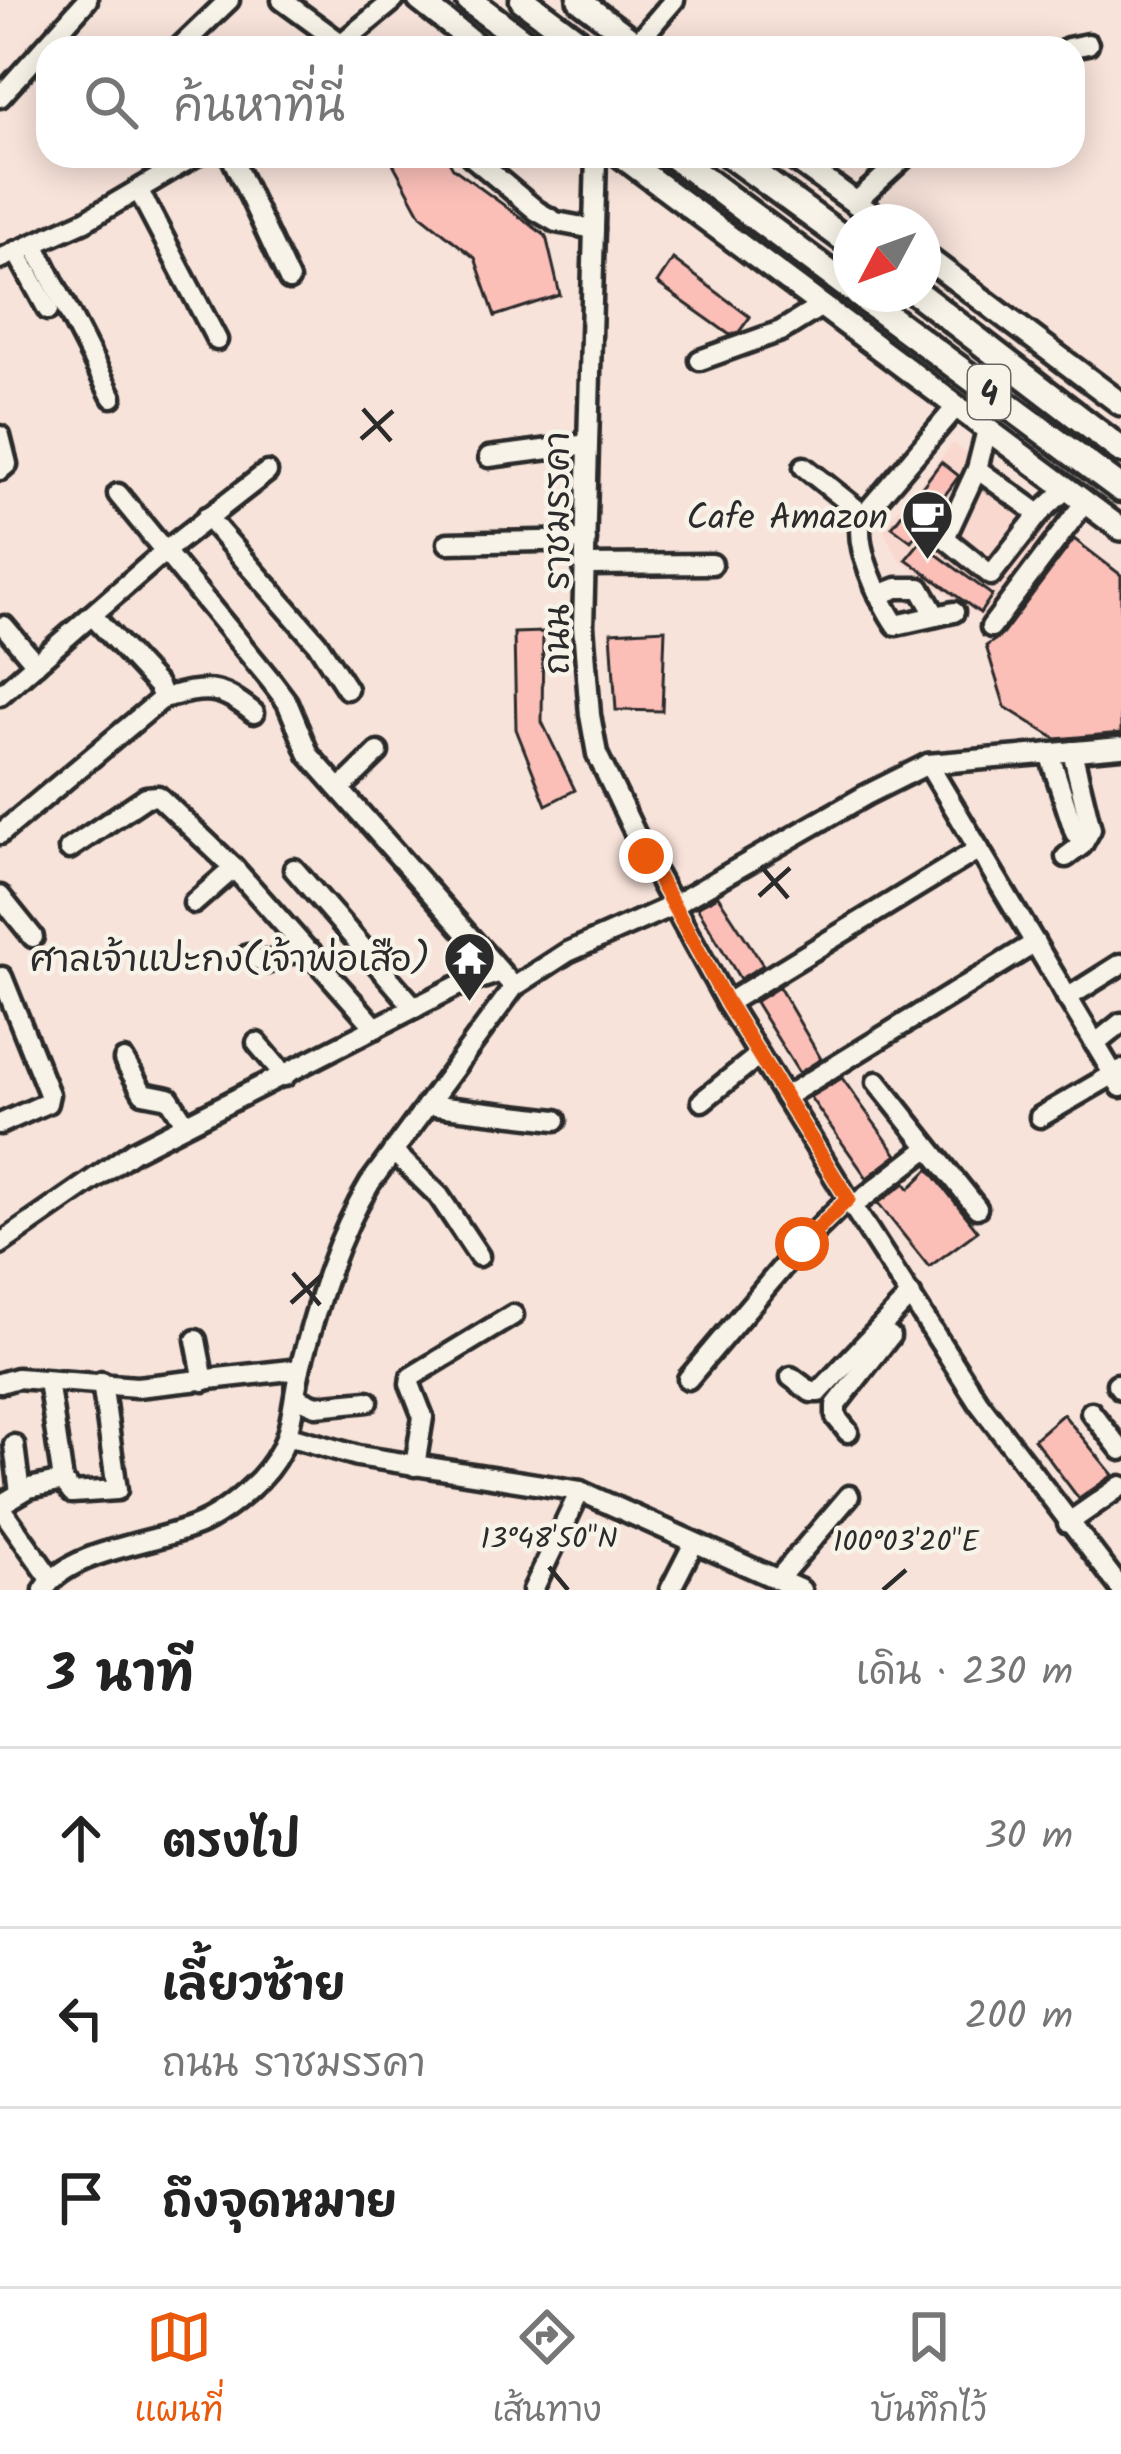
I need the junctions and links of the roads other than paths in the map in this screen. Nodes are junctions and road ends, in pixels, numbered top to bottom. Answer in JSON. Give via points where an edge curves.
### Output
{"nodes":[{"id":1,"x":87,"y":0,"type":"edge"},
{"id":2,"x":229,"y":0,"type":"edge"},
{"id":3,"x":282,"y":0,"type":"edge"},
{"id":4,"x":394,"y":0,"type":"edge"},
{"id":5,"x":418,"y":0,"type":"edge"},
{"id":6,"x":469,"y":0,"type":"edge"},
{"id":7,"x":523,"y":0,"type":"edge"},
{"id":8,"x":580,"y":0,"type":"edge"},
{"id":9,"x":674,"y":0,"type":"edge"},
{"id":10,"x":58,"y":36,"type":"edge"},
{"id":11,"x":192,"y":36,"type":"edge"},
{"id":12,"x":327,"y":36,"type":"edge"},
{"id":13,"x":351,"y":36,"type":"edge"},
{"id":14,"x":464,"y":36,"type":"edge"},
{"id":15,"x":516,"y":36,"type":"edge"},
{"id":16,"x":571,"y":36,"type":"edge"},
{"id":17,"x":628,"y":36,"type":"edge"},
{"id":18,"x":647,"y":36,"type":"edge"},
{"id":19,"x":1088,"y":44,"type":"dead end"},
{"id":20,"x":1085,"y":45,"type":"edge"},
{"id":21,"x":36,"y":60,"type":"edge"},
{"id":22,"x":0,"y":97,"type":"edge"},
{"id":23,"x":167,"y":168,"type":"edge"},
{"id":24,"x":237,"y":168,"type":"edge"},
{"id":25,"x":485,"y":168,"type":"edge"},
{"id":26,"x":596,"y":168,"type":"edge"},
{"id":27,"x":637,"y":168,"type":"edge"},
{"id":28,"x":689,"y":168,"type":"edge"},
{"id":29,"x":747,"y":168,"type":"edge"},
{"id":30,"x":808,"y":168,"type":"edge"},
{"id":31,"x":893,"y":168,"type":"edge"},
{"id":32,"x":139,"y":191,"type":"junction"},
{"id":33,"x":856,"y":202,"type":"junction"},
{"id":34,"x":859,"y":204,"type":"edge"},
{"id":35,"x":594,"y":229,"type":"junction"},
{"id":36,"x":833,"y":231,"type":"edge"},
{"id":37,"x":17,"y":251,"type":"edge"},
{"id":38,"x":941,"y":269,"type":"edge"},
{"id":39,"x":833,"y":276,"type":"edge"},
{"id":40,"x":289,"y":280,"type":"dead end"},
{"id":41,"x":824,"y":305,"type":"junction"},
{"id":42,"x":48,"y":310,"type":"dead end"},
{"id":43,"x":881,"y":312,"type":"edge"},
{"id":44,"x":941,"y":312,"type":"edge"},
{"id":45,"x":217,"y":340,"type":"dead end"},
{"id":46,"x":700,"y":360,"type":"dead end"},
{"id":47,"x":112,"y":397,"type":"dead end"},
{"id":48,"x":1121,"y":404,"type":"edge"},
{"id":49,"x":956,"y":407,"type":"junction"},
{"id":50,"x":987,"y":430,"type":"junction"},
{"id":51,"x":0,"y":436,"type":"edge"},
{"id":52,"x":588,"y":444,"type":"junction"},
{"id":53,"x":1121,"y":450,"type":"edge"},
{"id":54,"x":489,"y":457,"type":"dead end"},
{"id":55,"x":804,"y":467,"type":"dead end"},
{"id":56,"x":977,"y":469,"type":"junction"},
{"id":57,"x":0,"y":470,"type":"edge"},
{"id":58,"x":267,"y":472,"type":"dead end"},
{"id":59,"x":1121,"y":490,"type":"edge"},
{"id":60,"x":118,"y":494,"type":"dead end"},
{"id":61,"x":1076,"y":495,"type":"junction"},
{"id":62,"x":1039,"y":514,"type":"junction"},
{"id":63,"x":864,"y":515,"type":"junction"},
{"id":64,"x":208,"y":517,"type":"junction"},
{"id":65,"x":1121,"y":529,"type":"edge"},
{"id":66,"x":586,"y":540,"type":"junction"},
{"id":67,"x":448,"y":543,"type":"dead end"},
{"id":68,"x":164,"y":552,"type":"junction"},
{"id":69,"x":712,"y":564,"type":"dead end"},
{"id":70,"x":585,"y":565,"type":"junction"},
{"id":71,"x":879,"y":595,"type":"junction"},
{"id":72,"x":92,"y":615,"type":"junction"},
{"id":73,"x":4,"y":626,"type":"dead end"},
{"id":74,"x":991,"y":627,"type":"dead end"},
{"id":75,"x":36,"y":664,"type":"junction"},
{"id":76,"x":347,"y":689,"type":"dead end"},
{"id":77,"x":0,"y":695,"type":"edge"},
{"id":78,"x":163,"y":698,"type":"junction"},
{"id":79,"x":254,"y":713,"type":"dead end"},
{"id":80,"x":1121,"y":747,"type":"edge"},
{"id":81,"x":1072,"y":751,"type":"junction"},
{"id":82,"x":378,"y":752,"type":"dead end"},
{"id":83,"x":1049,"y":753,"type":"junction"},
{"id":84,"x":928,"y":764,"type":"junction"},
{"id":85,"x":340,"y":789,"type":"junction"},
{"id":86,"x":1075,"y":833,"type":"dead end"},
{"id":87,"x":0,"y":834,"type":"edge"},
{"id":88,"x":69,"y":849,"type":"dead end"},
{"id":89,"x":979,"y":849,"type":"junction"},
{"id":90,"x":1066,"y":856,"type":"dead end"},
{"id":91,"x":234,"y":868,"type":"junction"},
{"id":92,"x":294,"y":869,"type":"dead end"},
{"id":93,"x":0,"y":896,"type":"edge"},
{"id":94,"x":194,"y":903,"type":"dead end"},
{"id":95,"x":674,"y":905,"type":"junction"},
{"id":96,"x":33,"y":937,"type":"dead end"},
{"id":97,"x":1035,"y":943,"type":"junction"},
{"id":98,"x":311,"y":952,"type":"junction"},
{"id":99,"x":248,"y":955,"type":"dead end"},
{"id":100,"x":1121,"y":964,"type":"edge"},
{"id":101,"x":498,"y":973,"type":"junction"},
{"id":102,"x":2,"y":977,"type":"edge"},
{"id":103,"x":514,"y":987,"type":"junction"},
{"id":104,"x":1067,"y":998,"type":"junction"},
{"id":105,"x":727,"y":1003,"type":"junction"},
{"id":106,"x":415,"y":1008,"type":"junction"},
{"id":107,"x":1121,"y":1023,"type":"edge"},
{"id":108,"x":376,"y":1028,"type":"junction"},
{"id":109,"x":257,"y":1042,"type":"dead end"},
{"id":110,"x":1095,"y":1044,"type":"junction"},
{"id":111,"x":759,"y":1055,"type":"junction"},
{"id":112,"x":124,"y":1060,"type":"dead end"},
{"id":113,"x":285,"y":1076,"type":"junction"},
{"id":114,"x":1119,"y":1077,"type":"edge"},
{"id":115,"x":877,"y":1082,"type":"dead end"},
{"id":116,"x":785,"y":1097,"type":"junction"},
{"id":117,"x":702,"y":1101,"type":"dead end"},
{"id":118,"x":427,"y":1105,"type":"junction"},
{"id":119,"x":1040,"y":1117,"type":"dead end"},
{"id":120,"x":556,"y":1120,"type":"dead end"},
{"id":121,"x":0,"y":1124,"type":"edge"},
{"id":122,"x":185,"y":1124,"type":"junction"},
{"id":123,"x":928,"y":1148,"type":"junction"},
{"id":124,"x":393,"y":1150,"type":"junction"},
{"id":125,"x":850,"y":1203,"type":"junction"},
{"id":126,"x":977,"y":1208,"type":"dead end"},
{"id":127,"x":0,"y":1244,"type":"edge"},
{"id":128,"x":479,"y":1256,"type":"dead end"},
{"id":129,"x":914,"y":1300,"type":"junction"},
{"id":130,"x":513,"y":1315,"type":"dead end"},
{"id":131,"x":196,"y":1340,"type":"dead end"},
{"id":132,"x":300,"y":1369,"type":"junction"},
{"id":133,"x":790,"y":1377,"type":"dead end"},
{"id":134,"x":688,"y":1379,"type":"dead end"},
{"id":135,"x":48,"y":1381,"type":"junction"},
{"id":136,"x":205,"y":1381,"type":"junction"},
{"id":137,"x":102,"y":1382,"type":"junction"},
{"id":138,"x":0,"y":1383,"type":"edge"},
{"id":139,"x":296,"y":1397,"type":"junction"},
{"id":140,"x":368,"y":1401,"type":"dead end"},
{"id":141,"x":1091,"y":1412,"type":"dead end"},
{"id":142,"x":848,"y":1432,"type":"dead end"},
{"id":143,"x":289,"y":1436,"type":"junction"},
{"id":144,"x":14,"y":1445,"type":"dead end"},
{"id":145,"x":1121,"y":1450,"type":"edge"},
{"id":146,"x":415,"y":1466,"type":"junction"},
{"id":147,"x":63,"y":1481,"type":"junction"},
{"id":148,"x":1121,"y":1486,"type":"edge"},
{"id":149,"x":580,"y":1491,"type":"junction"},
{"id":150,"x":20,"y":1493,"type":"junction"},
{"id":151,"x":849,"y":1496,"type":"dead end"},
{"id":152,"x":0,"y":1506,"type":"edge"},
{"id":153,"x":1068,"y":1522,"type":"junction"},
{"id":154,"x":694,"y":1543,"type":"junction"},
{"id":155,"x":779,"y":1578,"type":"junction"},
{"id":156,"x":1119,"y":1582,"type":"edge"},
{"id":157,"x":48,"y":1584,"type":"edge"},
{"id":158,"x":533,"y":1590,"type":"edge"},
{"id":159,"x":670,"y":1590,"type":"edge"},
{"id":160,"x":801,"y":1590,"type":"edge"}],
"edges":[{"from":1,"to":10,"type":"street"},
{"from":2,"to":11,"type":"street"},
{"from":3,"to":12,"type":"street"},
{"from":4,"to":13,"type":"street"},
{"from":5,"to":14,"type":"main road"},
{"from":6,"to":15,"type":"highway"},
{"from":7,"to":16,"type":"highway"},
{"from":8,"to":17,"type":"main road"},
{"from":9,"to":18,"type":"street"},
{"from":19,"to":20,"type":"street"},
{"from":21,"to":22,"type":"street"},
{"from":23,"to":32,"type":"street"},
{"from":24,"to":40,"type":"street"},
{"from":25,"to":35,"type":"street","via":[[556,222]]},
{"from":26,"to":35,"type":"street","name":"ถนน ราชมรรคา"},
{"from":27,"to":41,"type":"main road","number":"4"},
{"from":28,"to":39,"type":"highway","number":"4"},
{"from":29,"to":36,"type":"highway"},
{"from":30,"to":33,"type":"main road"},
{"from":31,"to":33,"type":"street"},
{"from":32,"to":37,"type":"street"},
{"from":32,"to":45,"type":"street"},
{"from":33,"to":34,"type":"main road"},
{"from":35,"to":52,"type":"street","name":"ถนน ราชมรรคา"},
{"from":37,"to":42,"type":"street"},
{"from":37,"to":47,"type":"street"},
{"from":38,"to":48,"type":"main road","number":"4"},
{"from":41,"to":46,"type":"street","via":[[781,331]]},
{"from":41,"to":49,"type":"main road","number":"4"},
{"from":43,"to":59,"type":"highway","number":"4"},
{"from":44,"to":53,"type":"highway","number":"4"},
{"from":49,"to":50,"type":"main road","number":"4"},
{"from":49,"to":63,"type":"street"},
{"from":50,"to":56,"type":"street"},
{"from":50,"to":61,"type":"main road","number":"4"},
{"from":51,"to":57,"type":"street","via":[[8,455]]},
{"from":52,"to":54,"type":"street"},
{"from":52,"to":66,"type":"street","name":"ถนน ราชมรรคา"},
{"from":55,"to":63,"type":"street"},
{"from":56,"to":62,"type":"street"},
{"from":56,"to":62,"type":"street","via":[[945,538],[991,575]]},
{"from":58,"to":64,"type":"street"},
{"from":60,"to":68,"type":"street"},
{"from":61,"to":62,"type":"street"},
{"from":61,"to":65,"type":"main road","number":"4"},
{"from":61,"to":74,"type":"street"},
{"from":63,"to":71,"type":"street","via":[[858,527]]},
{"from":64,"to":68,"type":"street"},
{"from":64,"to":76,"type":"street"},
{"from":66,"to":67,"type":"street"},
{"from":66,"to":70,"type":"street","name":"ถนน ราชมรรคา"},
{"from":68,"to":72,"type":"street"},
{"from":68,"to":85,"type":"street","via":[[272,682],[310,755]]},
{"from":69,"to":70,"type":"street"},
{"from":70,"to":95,"type":"street","name":"ถนน ราชมรรคา","via":[[597,754]]},
{"from":71,"to":71,"type":"street","via":[[898,626],[945,614],[920,588]]},
{"from":72,"to":75,"type":"street"},
{"from":72,"to":78,"type":"street"},
{"from":73,"to":75,"type":"street"},
{"from":75,"to":77,"type":"street"},
{"from":78,"to":79,"type":"street","via":[[225,691]]},
{"from":78,"to":87,"type":"street"},
{"from":80,"to":81,"type":"street"},
{"from":81,"to":83,"type":"street"},
{"from":81,"to":90,"type":"street","via":[[1091,829]]},
{"from":82,"to":85,"type":"street"},
{"from":83,"to":84,"type":"street"},
{"from":83,"to":86,"type":"street"},
{"from":84,"to":89,"type":"street"},
{"from":84,"to":95,"type":"street"},
{"from":85,"to":101,"type":"street"},
{"from":88,"to":91,"type":"street","via":[[158,796]]},
{"from":89,"to":97,"type":"street"},
{"from":89,"to":105,"type":"street"},
{"from":91,"to":94,"type":"street"},
{"from":91,"to":98,"type":"street"},
{"from":92,"to":106,"type":"street"},
{"from":93,"to":96,"type":"street"},
{"from":95,"to":103,"type":"street","via":[[568,952]]},
{"from":95,"to":105,"type":"street","name":"ถนน ราชมรรคา"},
{"from":97,"to":104,"type":"street"},
{"from":97,"to":116,"type":"street"},
{"from":98,"to":99,"type":"street","via":[[267,963]]},
{"from":98,"to":108,"type":"street"},
{"from":100,"to":104,"type":"street"},
{"from":101,"to":103,"type":"street"},
{"from":101,"to":106,"type":"street"},
{"from":102,"to":121,"type":"street","via":[[49,1094],[46,1103]]},
{"from":103,"to":118,"type":"street"},
{"from":104,"to":110,"type":"street"},
{"from":105,"to":111,"type":"street","name":"ถนน ราชมรรคา"},
{"from":106,"to":108,"type":"street"},
{"from":107,"to":110,"type":"street"},
{"from":108,"to":113,"type":"street"},
{"from":109,"to":113,"type":"street"},
{"from":110,"to":114,"type":"street"},
{"from":111,"to":116,"type":"street","name":"ถนน ราชมรรคา"},
{"from":111,"to":117,"type":"street"},
{"from":112,"to":122,"type":"street","via":[[143,1093],[169,1098]]},
{"from":113,"to":122,"type":"street"},
{"from":114,"to":119,"type":"street"},
{"from":115,"to":123,"type":"street"},
{"from":116,"to":125,"type":"street","name":"ถนน ราชมรรคา"},
{"from":118,"to":120,"type":"street"},
{"from":118,"to":124,"type":"street"},
{"from":122,"to":127,"type":"street"},
{"from":123,"to":125,"type":"street"},
{"from":123,"to":126,"type":"street"},
{"from":124,"to":128,"type":"street","via":[[439,1196]]},
{"from":124,"to":132,"type":"street","via":[[330,1263]]},
{"from":125,"to":129,"type":"street","name":"ถนน ราชมรรคา"},
{"from":125,"to":134,"type":"street","via":[[802,1244]]},
{"from":129,"to":133,"type":"street","via":[[826,1387],[814,1394]]},
{"from":129,"to":142,"type":"street","via":[[836,1406]]},
{"from":129,"to":153,"type":"street","name":"ถนน ราชมรรคา"},
{"from":130,"to":146,"type":"street","via":[[411,1377],[422,1417]]},
{"from":131,"to":136,"type":"street"},
{"from":132,"to":136,"type":"street"},
{"from":132,"to":139,"type":"street"},
{"from":135,"to":137,"type":"street"},
{"from":135,"to":138,"type":"street"},
{"from":135,"to":147,"type":"street"},
{"from":136,"to":137,"type":"street"},
{"from":137,"to":147,"type":"street","via":[[118,1486],[72,1493]]},
{"from":139,"to":140,"type":"street","via":[[316,1406]]},
{"from":139,"to":143,"type":"street"},
{"from":141,"to":145,"type":"street"},
{"from":143,"to":146,"type":"street"},
{"from":143,"to":157,"type":"street","via":[[262,1477],[218,1514],[100,1554]]},
{"from":144,"to":150,"type":"street"},
{"from":146,"to":149,"type":"street"},
{"from":147,"to":150,"type":"street"},
{"from":148,"to":153,"type":"street"},
{"from":149,"to":154,"type":"street"},
{"from":149,"to":158,"type":"street"},
{"from":150,"to":152,"type":"street"},
{"from":151,"to":155,"type":"street"},
{"from":152,"to":157,"type":"street"},
{"from":153,"to":156,"type":"street","name":"ถนน ราชมรรคา"},
{"from":154,"to":155,"type":"street"},
{"from":154,"to":159,"type":"street"},
{"from":155,"to":160,"type":"street"}]}
